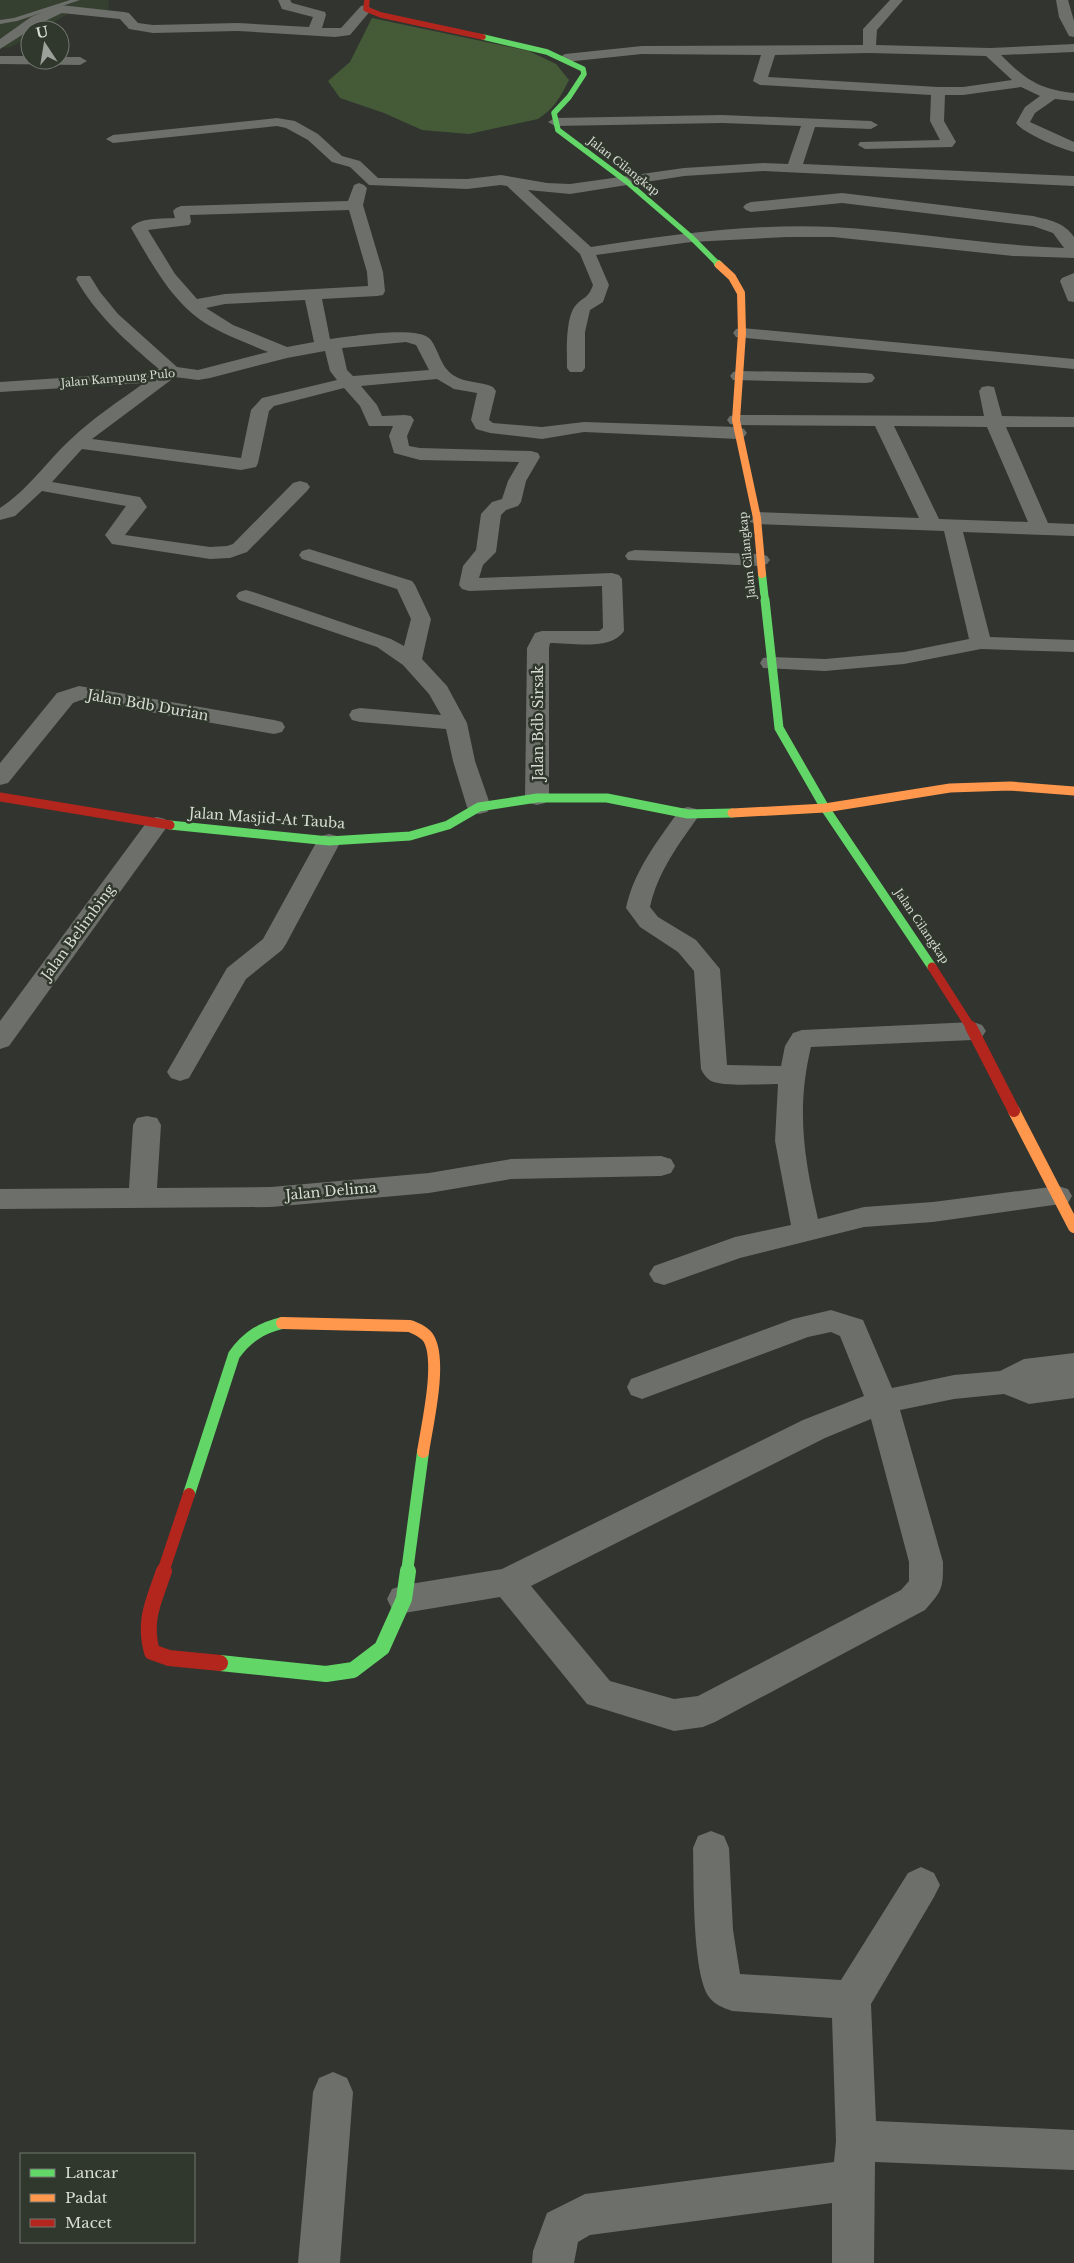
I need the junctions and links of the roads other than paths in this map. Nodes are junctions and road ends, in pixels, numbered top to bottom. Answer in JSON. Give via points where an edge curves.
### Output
{"nodes":[{"id":1,"x":77,"y":0,"type":"edge"},
{"id":2,"x":284,"y":0,"type":"edge"},
{"id":3,"x":897,"y":0,"type":"edge"},
{"id":4,"x":1062,"y":0,"type":"edge"},
{"id":5,"x":367,"y":5,"type":"edge"},
{"id":6,"x":0,"y":22,"type":"edge"},
{"id":7,"x":314,"y":32,"type":"junction"},
{"id":8,"x":1074,"y":33,"type":"edge"},
{"id":9,"x":0,"y":45,"type":"edge"},
{"id":10,"x":1074,"y":48,"type":"edge"},
{"id":11,"x":869,"y":49,"type":"junction"},
{"id":12,"x":769,"y":51,"type":"junction"},
{"id":13,"x":990,"y":52,"type":"junction"},
{"id":14,"x":565,"y":58,"type":"junction"},
{"id":15,"x":0,"y":60,"type":"edge"},
{"id":16,"x":80,"y":61,"type":"dead end"},
{"id":17,"x":1022,"y":83,"type":"junction"},
{"id":18,"x":900,"y":88,"type":"junction"},
{"id":19,"x":938,"y":91,"type":"junction"},
{"id":20,"x":1050,"y":96,"type":"junction"},
{"id":21,"x":1074,"y":98,"type":"edge"},
{"id":22,"x":555,"y":122,"type":"junction"},
{"id":23,"x":810,"y":122,"type":"junction"},
{"id":24,"x":871,"y":125,"type":"junction"},
{"id":25,"x":113,"y":139,"type":"dead end"},
{"id":26,"x":865,"y":145,"type":"junction"},
{"id":27,"x":1074,"y":148,"type":"edge"},
{"id":28,"x":794,"y":169,"type":"junction"},
{"id":29,"x":858,"y":172,"type":"junction"},
{"id":30,"x":1074,"y":181,"type":"edge"},
{"id":31,"x":374,"y":182,"type":"junction"},
{"id":32,"x":626,"y":182,"type":"junction"},
{"id":33,"x":512,"y":183,"type":"junction"},
{"id":34,"x":355,"y":206,"type":"junction"},
{"id":35,"x":751,"y":207,"type":"dead end"},
{"id":36,"x":691,"y":237,"type":"junction"},
{"id":37,"x":587,"y":252,"type":"junction"},
{"id":38,"x":1074,"y":252,"type":"edge"},
{"id":39,"x":84,"y":278,"type":"dead end"},
{"id":40,"x":1074,"y":278,"type":"edge"},
{"id":41,"x":316,"y":294,"type":"junction"},
{"id":42,"x":1074,"y":297,"type":"edge"},
{"id":43,"x":193,"y":304,"type":"junction"},
{"id":44,"x":742,"y":333,"type":"junction"},
{"id":45,"x":328,"y":345,"type":"junction"},
{"id":46,"x":285,"y":354,"type":"junction"},
{"id":47,"x":1074,"y":364,"type":"edge"},
{"id":48,"x":576,"y":368,"type":"dead end"},
{"id":49,"x":172,"y":371,"type":"junction"},
{"id":50,"x":439,"y":374,"type":"junction"},
{"id":51,"x":739,"y":376,"type":"junction"},
{"id":52,"x":866,"y":378,"type":"dead end"},
{"id":53,"x":349,"y":382,"type":"junction"},
{"id":54,"x":0,"y":387,"type":"edge"},
{"id":55,"x":988,"y":390,"type":"dead end"},
{"id":56,"x":882,"y":421,"type":"junction"},
{"id":57,"x":994,"y":421,"type":"junction"},
{"id":58,"x":1074,"y":422,"type":"edge"},
{"id":59,"x":737,"y":427,"type":"junction"},
{"id":60,"x":76,"y":443,"type":"junction"},
{"id":61,"x":38,"y":485,"type":"junction"},
{"id":62,"x":300,"y":487,"type":"dead end"},
{"id":63,"x":0,"y":514,"type":"edge"},
{"id":64,"x":757,"y":518,"type":"junction"},
{"id":65,"x":942,"y":525,"type":"junction"},
{"id":66,"x":1040,"y":528,"type":"junction"},
{"id":67,"x":1074,"y":530,"type":"edge"},
{"id":68,"x":309,"y":555,"type":"dead end"},
{"id":69,"x":636,"y":556,"type":"dead end"},
{"id":70,"x":760,"y":560,"type":"junction"},
{"id":71,"x":246,"y":596,"type":"dead end"},
{"id":72,"x":981,"y":643,"type":"junction"},
{"id":73,"x":1074,"y":646,"type":"edge"},
{"id":74,"x":412,"y":660,"type":"junction"},
{"id":75,"x":771,"y":663,"type":"junction"},
{"id":76,"x":360,"y":715,"type":"dead end"},
{"id":77,"x":456,"y":723,"type":"junction"},
{"id":78,"x":274,"y":727,"type":"dead end"},
{"id":79,"x":0,"y":778,"type":"edge"},
{"id":80,"x":1074,"y":791,"type":"edge"},
{"id":81,"x":0,"y":797,"type":"edge"},
{"id":82,"x":538,"y":798,"type":"junction"},
{"id":83,"x":479,"y":806,"type":"junction"},
{"id":84,"x":825,"y":808,"type":"junction"},
{"id":85,"x":688,"y":814,"type":"junction"},
{"id":86,"x":157,"y":824,"type":"junction"},
{"id":87,"x":329,"y":841,"type":"junction"},
{"id":88,"x":973,"y":1031,"type":"junction"},
{"id":89,"x":0,"y":1040,"type":"edge"},
{"id":90,"x":180,"y":1072,"type":"dead end"},
{"id":91,"x":793,"y":1075,"type":"junction"},
{"id":92,"x":147,"y":1125,"type":"dead end"},
{"id":93,"x":661,"y":1166,"type":"dead end"},
{"id":94,"x":1058,"y":1196,"type":"junction"},
{"id":95,"x":142,"y":1198,"type":"junction"},
{"id":96,"x":0,"y":1199,"type":"edge"},
{"id":97,"x":1074,"y":1227,"type":"edge"},
{"id":98,"x":807,"y":1232,"type":"junction"},
{"id":99,"x":664,"y":1274,"type":"dead end"},
{"id":100,"x":1074,"y":1365,"type":"edge"},
{"id":101,"x":1006,"y":1382,"type":"junction"},
{"id":102,"x":642,"y":1386,"type":"dead end"},
{"id":103,"x":1074,"y":1386,"type":"edge"},
{"id":104,"x":882,"y":1402,"type":"junction"},
{"id":105,"x":507,"y":1582,"type":"junction"},
{"id":106,"x":404,"y":1599,"type":"junction"},
{"id":107,"x":711,"y":1848,"type":"dead end"},
{"id":108,"x":921,"y":1885,"type":"dead end"},
{"id":109,"x":851,"y":2000,"type":"junction"},
{"id":110,"x":333,"y":2092,"type":"dead end"},
{"id":111,"x":856,"y":2140,"type":"junction"},
{"id":112,"x":1074,"y":2150,"type":"edge"},
{"id":113,"x":853,"y":2180,"type":"junction"},
{"id":114,"x":318,"y":2263,"type":"edge"},
{"id":115,"x":553,"y":2263,"type":"edge"},
{"id":116,"x":853,"y":2263,"type":"edge"}],
"edges":[{"from":1,"to":6,"type":"lane"},
{"from":2,"to":7,"type":"street","via":[[287,6],[320,15]]},
{"from":3,"to":11,"type":"street","via":[[870,29]]},
{"from":4,"to":8,"type":"street","via":[[1065,17]]},
{"from":5,"to":7,"type":"street","via":[[345,32]]},
{"from":5,"to":14,"type":"street","via":[[381,15],[487,36]]},
{"from":7,"to":9,"type":"street","via":[[238,26],[153,29],[134,26],[124,16],[60,9],[36,20]]},
{"from":10,"to":13,"type":"street"},
{"from":11,"to":12,"type":"street"},
{"from":11,"to":13,"type":"street"},
{"from":12,"to":14,"type":"street","via":[[642,50]]},
{"from":12,"to":18,"type":"street","via":[[760,81]]},
{"from":13,"to":17,"type":"street"},
{"from":14,"to":22,"type":"street","via":[[583,69],[584,74],[554,113]]},
{"from":15,"to":16,"type":"street"},
{"from":17,"to":19,"type":"street","via":[[963,92]]},
{"from":17,"to":20,"type":"street"},
{"from":18,"to":19,"type":"street"},
{"from":18,"to":24,"type":"street","via":[[877,106]]},
{"from":19,"to":26,"type":"street","via":[[937,121],[949,142],[947,144]]},
{"from":20,"to":21,"type":"street"},
{"from":20,"to":27,"type":"street","via":[[1029,109],[1023,123]]},
{"from":22,"to":23,"type":"street","via":[[722,119]]},
{"from":22,"to":32,"type":"street","name":"Jalan Cilangkap","via":[[558,130]]},
{"from":23,"to":24,"type":"street"},
{"from":23,"to":28,"type":"street"},
{"from":24,"to":26,"type":"street"},
{"from":25,"to":31,"type":"street","via":[[277,122],[290,124],[313,138],[337,159],[354,164]]},
{"from":26,"to":29,"type":"street"},
{"from":28,"to":29,"type":"street"},
{"from":28,"to":32,"type":"street","via":[[712,169]]},
{"from":29,"to":30,"type":"street"},
{"from":31,"to":33,"type":"street","via":[[467,184],[501,180]]},
{"from":31,"to":34,"type":"street","via":[[360,185]]},
{"from":32,"to":33,"type":"street","via":[[559,189]]},
{"from":32,"to":36,"type":"street","name":"Jalan Cilangkap"},
{"from":33,"to":37,"type":"street"},
{"from":34,"to":41,"type":"street","via":[[375,272],[377,291]]},
{"from":34,"to":43,"type":"street","via":[[181,211],[183,222],[141,226],[139,228],[161,265]]},
{"from":35,"to":38,"type":"street","via":[[842,198],[1033,221],[1064,232]]},
{"from":36,"to":37,"type":"street"},
{"from":36,"to":38,"type":"street","via":[[833,232],[1013,252]]},
{"from":36,"to":44,"type":"street","name":"Jalan Cilangkap","via":[[732,277],[741,293]]},
{"from":37,"to":48,"type":"street","via":[[601,285],[597,298],[582,308],[576,332]]},
{"from":39,"to":49,"type":"street","via":[[106,314]]},
{"from":40,"to":42,"type":"street","via":[[1068,281]]},
{"from":41,"to":43,"type":"street","via":[[225,298]]},
{"from":41,"to":45,"type":"street","via":[[312,300]]},
{"from":43,"to":46,"type":"street","via":[[223,326]]},
{"from":44,"to":47,"type":"street"},
{"from":44,"to":51,"type":"street","name":"Jalan Cilangkap"},
{"from":45,"to":46,"type":"street","name":"Jalan Kampung Pulo"},
{"from":45,"to":50,"type":"street","name":"Jalan Kampung Pulo","via":[[406,337],[419,339]]},
{"from":45,"to":53,"type":"street","via":[[339,371]]},
{"from":46,"to":49,"type":"street","name":"Jalan Kampung Pulo","via":[[198,375]]},
{"from":49,"to":54,"type":"street","name":"Jalan Kampung Pulo","via":[[152,377]]},
{"from":49,"to":60,"type":"street"},
{"from":50,"to":53,"type":"street"},
{"from":50,"to":59,"type":"street","via":[[460,385],[487,391],[480,420],[482,425],[490,428],[542,434],[584,427]]},
{"from":51,"to":52,"type":"street"},
{"from":51,"to":59,"type":"street","name":"Jalan Cilangkap"},
{"from":53,"to":60,"type":"street","via":[[268,402],[260,410],[249,463]]},
{"from":53,"to":82,"type":"street","name":"Jalan Bdb Sirsak","via":[[368,405],[376,422],[405,420],[398,436],[401,448],[420,454],[532,457],[517,481],[511,502],[499,506],[491,514],[486,552],[476,558],[468,575],[469,585],[612,579],[614,631],[603,637],[542,637],[538,648]]},
{"from":55,"to":57,"type":"street"},
{"from":56,"to":57,"type":"street"},
{"from":56,"to":59,"type":"street"},
{"from":56,"to":65,"type":"street"},
{"from":57,"to":58,"type":"street"},
{"from":57,"to":66,"type":"street"},
{"from":59,"to":64,"type":"street","name":"Jalan Cilangkap"},
{"from":60,"to":61,"type":"street"},
{"from":61,"to":62,"type":"street","via":[[132,501],[137,507],[115,536],[119,540],[220,554],[240,548]]},
{"from":61,"to":63,"type":"street","via":[[8,512]]},
{"from":64,"to":65,"type":"street"},
{"from":64,"to":70,"type":"street","name":"Jalan Cilangkap"},
{"from":65,"to":66,"type":"street"},
{"from":65,"to":72,"type":"street"},
{"from":66,"to":67,"type":"street"},
{"from":68,"to":74,"type":"street","via":[[405,585],[421,619]]},
{"from":69,"to":70,"type":"street"},
{"from":70,"to":75,"type":"street","name":"Jalan Cilangkap"},
{"from":71,"to":74,"type":"street","via":[[384,643]]},
{"from":72,"to":73,"type":"street"},
{"from":72,"to":75,"type":"street","via":[[904,658],[825,665]]},
{"from":74,"to":77,"type":"street","via":[[439,691]]},
{"from":75,"to":84,"type":"street","name":"Jalan Cilangkap","via":[[779,728]]},
{"from":76,"to":77,"type":"street"},
{"from":77,"to":83,"type":"street"},
{"from":78,"to":79,"type":"street","name":"Jalan Bdb Durian","via":[[79,693],[65,698]]},
{"from":80,"to":84,"type":"street","name":"Jalan Masjid-At Tauba","via":[[1010,786],[950,788]]},
{"from":81,"to":86,"type":"street","name":"Jalan Masjid-At Tauba"},
{"from":82,"to":83,"type":"street","name":"Jalan Masjid-At Tauba"},
{"from":82,"to":85,"type":"street","name":"Jalan Masjid-At Tauba","via":[[607,798]]},
{"from":83,"to":87,"type":"street","name":"Jalan Masjid-At Tauba","via":[[448,825],[410,836]]},
{"from":84,"to":85,"type":"street","name":"Jalan Masjid-At Tauba"},
{"from":84,"to":88,"type":"street","name":"Jalan Cilangkap","via":[[933,965]]},
{"from":85,"to":91,"type":"street","via":[[647,873],[640,890],[638,908],[650,922],[687,946],[707,969],[714,1069],[720,1074]]},
{"from":86,"to":87,"type":"street","name":"Jalan Masjid-At Tauba"},
{"from":86,"to":89,"type":"street","name":"Jalan Belimbing"},
{"from":87,"to":90,"type":"street","via":[[273,944],[236,974]]},
{"from":88,"to":91,"type":"street","via":[[802,1039]]},
{"from":88,"to":94,"type":"street","name":"Jalan Cilangkap"},
{"from":91,"to":98,"type":"street","via":[[788,1140]]},
{"from":92,"to":95,"type":"street"},
{"from":93,"to":95,"type":"street","name":"Jalan Delima","via":[[511,1169],[429,1183],[271,1197]]},
{"from":94,"to":97,"type":"street","name":"Jalan Cilangkap"},
{"from":94,"to":98,"type":"street","via":[[864,1217]]},
{"from":95,"to":96,"type":"street","name":"Jalan Delima"},
{"from":98,"to":99,"type":"street","via":[[735,1248]]},
{"from":100,"to":101,"type":"street","via":[[1024,1371]]},
{"from":101,"to":103,"type":"street","via":[[1029,1392]]},
{"from":101,"to":104,"type":"street","via":[[954,1387]]},
{"from":102,"to":104,"type":"street","via":[[804,1327],[831,1321],[852,1328]]},
{"from":104,"to":105,"type":"street","via":[[814,1429]]},
{"from":104,"to":105,"type":"street","via":[[926,1562],[926,1586],[913,1600],[703,1711],[674,1715],[599,1693]]},
{"from":105,"to":106,"type":"street"},
{"from":106,"to":106,"type":"street","via":[[382,1648],[353,1670],[326,1674],[169,1658],[152,1652],[147,1635],[148,1619],[234,1355],[245,1338],[259,1328],[282,1323],[410,1326],[425,1332],[432,1342],[435,1358]]},
{"from":107,"to":109,"type":"street","via":[[714,1930],[724,1984],[732,1992]]},
{"from":108,"to":109,"type":"street"},
{"from":109,"to":111,"type":"street"},
{"from":110,"to":114,"type":"street"},
{"from":111,"to":112,"type":"street"},
{"from":111,"to":113,"type":"street"},
{"from":113,"to":115,"type":"street","via":[[585,2215],[562,2228]]},
{"from":113,"to":116,"type":"street"}]}
